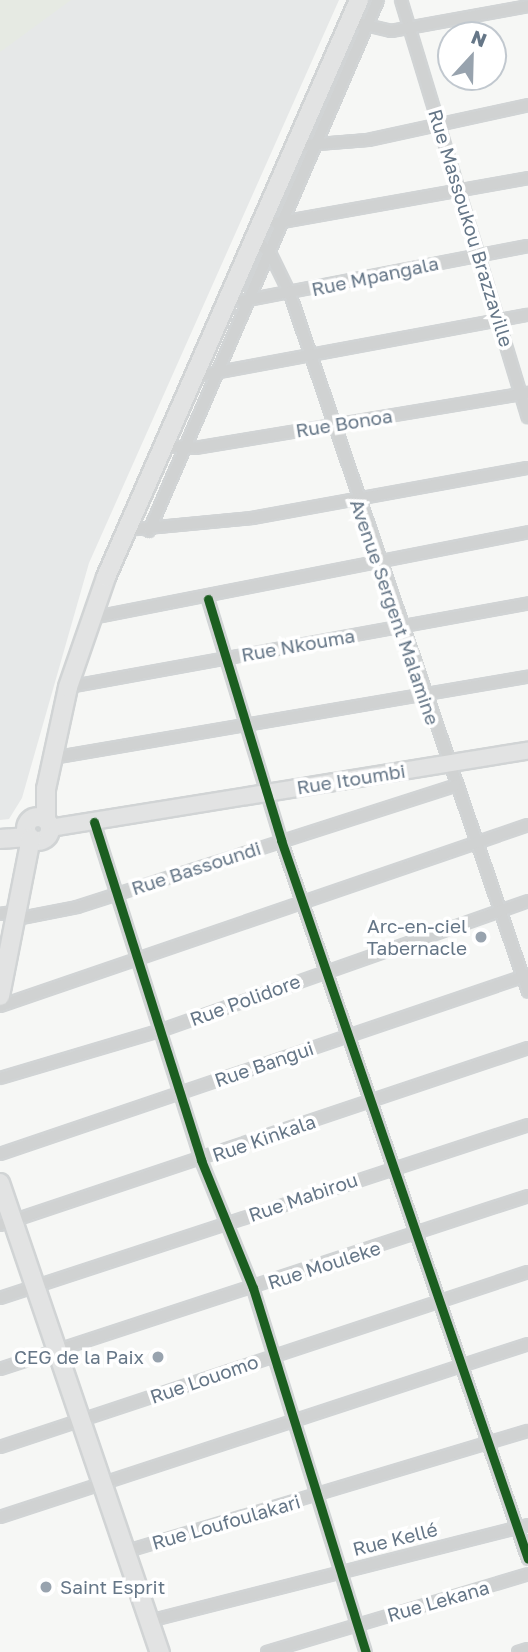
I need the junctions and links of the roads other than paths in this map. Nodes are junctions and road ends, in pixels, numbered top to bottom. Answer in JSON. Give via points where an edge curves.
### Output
{"nodes":[{"id":1,"x":359,"y":0,"type":"edge"},
{"id":2,"x":378,"y":0,"type":"edge"},
{"id":3,"x":401,"y":0,"type":"edge"},
{"id":4,"x":528,"y":6,"type":"edge"},
{"id":5,"x":349,"y":21,"type":"junction"},
{"id":6,"x":368,"y":27,"type":"junction"},
{"id":7,"x":410,"y":27,"type":"junction"},
{"id":8,"x":528,"y":105,"type":"edge"},
{"id":9,"x":439,"y":125,"type":"junction"},
{"id":10,"x":316,"y":145,"type":"junction"},
{"id":11,"x":293,"y":146,"type":"junction"},
{"id":12,"x":528,"y":178,"type":"edge"},
{"id":13,"x":461,"y":193,"type":"junction"},
{"id":14,"x":279,"y":223,"type":"junction"},
{"id":15,"x":257,"y":231,"type":"junction"},
{"id":16,"x":528,"y":246,"type":"edge"},
{"id":17,"x":268,"y":251,"type":"junction"},
{"id":18,"x":480,"y":255,"type":"junction"},
{"id":19,"x":290,"y":294,"type":"junction"},
{"id":20,"x":247,"y":300,"type":"junction"},
{"id":21,"x":222,"y":304,"type":"junction"},
{"id":22,"x":528,"y":315,"type":"edge"},
{"id":23,"x":499,"y":321,"type":"junction"},
{"id":24,"x":311,"y":357,"type":"junction"},
{"id":25,"x":218,"y":374,"type":"junction"},
{"id":26,"x":189,"y":378,"type":"junction"},
{"id":27,"x":524,"y":394,"type":"edge"},
{"id":28,"x":528,"y":417,"type":"edge"},
{"id":29,"x":334,"y":425,"type":"junction"},
{"id":30,"x":160,"y":446,"type":"junction"},
{"id":31,"x":184,"y":447,"type":"junction"},
{"id":32,"x":528,"y":468,"type":"edge"},
{"id":33,"x":356,"y":500,"type":"junction"},
{"id":34,"x":125,"y":530,"type":"junction"},
{"id":35,"x":149,"y":531,"type":"junction"},
{"id":36,"x":528,"y":532,"type":"edge"},
{"id":37,"x":377,"y":563,"type":"junction"},
{"id":38,"x":208,"y":598,"type":"junction"},
{"id":39,"x":528,"y":603,"type":"edge"},
{"id":40,"x":91,"y":618,"type":"junction"},
{"id":41,"x":402,"y":626,"type":"junction"},
{"id":42,"x":221,"y":659,"type":"junction"},
{"id":43,"x":528,"y":677,"type":"edge"},
{"id":44,"x":68,"y":687,"type":"junction"},
{"id":45,"x":424,"y":693,"type":"junction"},
{"id":46,"x":247,"y":728,"type":"junction"},
{"id":47,"x":528,"y":751,"type":"edge"},
{"id":48,"x":52,"y":758,"type":"junction"},
{"id":49,"x":447,"y":763,"type":"junction"},
{"id":50,"x":455,"y":786,"type":"junction"},
{"id":51,"x":267,"y":792,"type":"junction"},
{"id":52,"x":94,"y":822,"type":"junction"},
{"id":53,"x":528,"y":825,"type":"edge"},
{"id":54,"x":37,"y":829,"type":"junction"},
{"id":55,"x":0,"y":833,"type":"edge"},
{"id":56,"x":0,"y":839,"type":"edge"},
{"id":57,"x":281,"y":840,"type":"junction"},
{"id":58,"x":474,"y":842,"type":"junction"},
{"id":59,"x":113,"y":895,"type":"junction"},
{"id":60,"x":528,"y":901,"type":"edge"},
{"id":61,"x":305,"y":906,"type":"junction"},
{"id":62,"x":498,"y":911,"type":"junction"},
{"id":63,"x":11,"y":915,"type":"edge"},
{"id":64,"x":136,"y":960,"type":"junction"},
{"id":65,"x":327,"y":970,"type":"junction"},
{"id":66,"x":525,"y":976,"type":"edge"},
{"id":67,"x":528,"y":992,"type":"edge"},
{"id":68,"x":0,"y":996,"type":"edge"},
{"id":69,"x":0,"y":1006,"type":"edge"},
{"id":70,"x":162,"y":1030,"type":"junction"},
{"id":71,"x":352,"y":1033,"type":"junction"},
{"id":72,"x":528,"y":1048,"type":"edge"},
{"id":73,"x":0,"y":1078,"type":"edge"},
{"id":74,"x":181,"y":1093,"type":"junction"},
{"id":75,"x":372,"y":1100,"type":"junction"},
{"id":76,"x":528,"y":1125,"type":"edge"},
{"id":77,"x":0,"y":1154,"type":"edge"},
{"id":78,"x":201,"y":1160,"type":"junction"},
{"id":79,"x":395,"y":1166,"type":"junction"},
{"id":80,"x":0,"y":1183,"type":"edge"},
{"id":81,"x":528,"y":1196,"type":"edge"},
{"id":82,"x":7,"y":1223,"type":"edge"},
{"id":83,"x":225,"y":1223,"type":"junction"},
{"id":84,"x":418,"y":1233,"type":"junction"},
{"id":85,"x":528,"y":1272,"type":"edge"},
{"id":86,"x":36,"y":1286,"type":"junction"},
{"id":87,"x":253,"y":1289,"type":"junction"},
{"id":88,"x":0,"y":1298,"type":"edge"},
{"id":89,"x":441,"y":1301,"type":"junction"},
{"id":90,"x":528,"y":1343,"type":"edge"},
{"id":91,"x":58,"y":1349,"type":"junction"},
{"id":92,"x":272,"y":1356,"type":"junction"},
{"id":93,"x":461,"y":1367,"type":"junction"},
{"id":94,"x":0,"y":1369,"type":"edge"},
{"id":95,"x":80,"y":1419,"type":"junction"},
{"id":96,"x":293,"y":1423,"type":"junction"},
{"id":97,"x":528,"y":1431,"type":"edge"},
{"id":98,"x":491,"y":1442,"type":"junction"},
{"id":99,"x":0,"y":1447,"type":"edge"},
{"id":100,"x":104,"y":1482,"type":"junction"},
{"id":101,"x":316,"y":1497,"type":"junction"},
{"id":102,"x":0,"y":1517,"type":"edge"},
{"id":103,"x":524,"y":1526,"type":"edge"},
{"id":104,"x":124,"y":1552,"type":"junction"},
{"id":105,"x":528,"y":1559,"type":"edge"},
{"id":106,"x":342,"y":1570,"type":"junction"},
{"id":107,"x":528,"y":1574,"type":"edge"},
{"id":108,"x":149,"y":1621,"type":"junction"},
{"id":109,"x":360,"y":1624,"type":"junction"},
{"id":110,"x":528,"y":1649,"type":"edge"},
{"id":111,"x":160,"y":1652,"type":"edge"},
{"id":112,"x":267,"y":1652,"type":"edge"},
{"id":113,"x":366,"y":1652,"type":"edge"},
{"id":114,"x":518,"y":1652,"type":"edge"}],
"edges":[{"from":1,"to":5,"type":"main road"},
{"from":2,"to":6,"type":"street"},
{"from":3,"to":7,"type":"street","name":"Rue Massoukou Brazzaville"},
{"from":4,"to":7,"type":"street"},
{"from":5,"to":6,"type":"street"},
{"from":5,"to":11,"type":"main road"},
{"from":6,"to":7,"type":"street"},
{"from":6,"to":10,"type":"street"},
{"from":7,"to":9,"type":"street","name":"Rue Massoukou Brazzaville"},
{"from":8,"to":9,"type":"street"},
{"from":9,"to":10,"type":"street"},
{"from":9,"to":13,"type":"street","name":"Rue Massoukou Brazzaville"},
{"from":10,"to":11,"type":"street"},
{"from":10,"to":14,"type":"street"},
{"from":11,"to":15,"type":"main road"},
{"from":12,"to":13,"type":"street"},
{"from":13,"to":14,"type":"street"},
{"from":13,"to":18,"type":"street","name":"Rue Massoukou Brazzaville"},
{"from":14,"to":15,"type":"street"},
{"from":14,"to":17,"type":"street"},
{"from":15,"to":17,"type":"street","name":"Avenue Sergent Malamine"},
{"from":15,"to":21,"type":"main road"},
{"from":16,"to":18,"type":"street","name":"Rue Mpangala"},
{"from":17,"to":19,"type":"street","name":"Avenue Sergent Malamine"},
{"from":17,"to":20,"type":"street"},
{"from":18,"to":19,"type":"street","name":"Rue Mpangala"},
{"from":18,"to":23,"type":"street","name":"Rue Massoukou Brazzaville"},
{"from":19,"to":20,"type":"street","name":"Rue Mpangala"},
{"from":19,"to":24,"type":"street","name":"Avenue Sergent Malamine"},
{"from":20,"to":21,"type":"street","name":"Rue Mpangala"},
{"from":20,"to":25,"type":"street"},
{"from":21,"to":26,"type":"main road"},
{"from":22,"to":23,"type":"street"},
{"from":23,"to":24,"type":"street"},
{"from":23,"to":27,"type":"street","name":"Rue Massoukou Brazzaville"},
{"from":24,"to":25,"type":"street"},
{"from":24,"to":29,"type":"street","name":"Avenue Sergent Malamine"},
{"from":25,"to":26,"type":"street"},
{"from":25,"to":31,"type":"street"},
{"from":26,"to":30,"type":"main road"},
{"from":27,"to":28,"type":"street","name":"Rue Massoukou Brazzaville"},
{"from":27,"to":29,"type":"street","name":"Rue Bonoa"},
{"from":29,"to":31,"type":"street","name":"Rue Bonoa"},
{"from":29,"to":33,"type":"street","name":"Avenue Sergent Malamine"},
{"from":30,"to":31,"type":"street","name":"Rue Bonoa"},
{"from":30,"to":34,"type":"main road"},
{"from":31,"to":35,"type":"street"},
{"from":32,"to":33,"type":"street"},
{"from":33,"to":35,"type":"street"},
{"from":33,"to":37,"type":"street","name":"Avenue Sergent Malamine"},
{"from":34,"to":35,"type":"street"},
{"from":34,"to":40,"type":"main road"},
{"from":36,"to":37,"type":"street"},
{"from":37,"to":38,"type":"street"},
{"from":37,"to":41,"type":"street","name":"Avenue Sergent Malamine"},
{"from":38,"to":40,"type":"street"},
{"from":38,"to":42,"type":"street"},
{"from":39,"to":41,"type":"street","name":"Rue Nkouma"},
{"from":40,"to":44,"type":"main road"},
{"from":41,"to":42,"type":"street","name":"Rue Nkouma"},
{"from":41,"to":45,"type":"street","name":"Avenue Sergent Malamine"},
{"from":42,"to":44,"type":"street","name":"Rue Nkouma"},
{"from":42,"to":46,"type":"street"},
{"from":43,"to":45,"type":"street"},
{"from":44,"to":48,"type":"main road"},
{"from":45,"to":46,"type":"street"},
{"from":45,"to":49,"type":"street","name":"Avenue Sergent Malamine"},
{"from":46,"to":48,"type":"street"},
{"from":46,"to":51,"type":"street"},
{"from":47,"to":49,"type":"street","name":"Rue Itoumbi"},
{"from":48,"to":54,"type":"main road"},
{"from":49,"to":50,"type":"street","name":"Avenue Sergent Malamine"},
{"from":49,"to":51,"type":"street","name":"Rue Itoumbi"},
{"from":50,"to":57,"type":"street","name":"Rue Bassoundi"},
{"from":50,"to":58,"type":"street","name":"Avenue Sergent Malamine"},
{"from":51,"to":52,"type":"street","name":"Rue Itoumbi"},
{"from":51,"to":57,"type":"street"},
{"from":52,"to":54,"type":"street","name":"Rue Itoumbi"},
{"from":52,"to":59,"type":"street"},
{"from":53,"to":58,"type":"street"},
{"from":54,"to":55,"type":"main road"},
{"from":54,"to":56,"type":"main road"},
{"from":54,"to":63,"type":"main road","via":[[25,881]]},
{"from":57,"to":59,"type":"street","name":"Rue Bassoundi"},
{"from":57,"to":61,"type":"street"},
{"from":58,"to":61,"type":"street"},
{"from":58,"to":62,"type":"street","name":"Avenue Sergent Malamine"},
{"from":59,"to":63,"type":"street","name":"Rue Bassoundi"},
{"from":59,"to":64,"type":"street"},
{"from":60,"to":62,"type":"street","name":"Rue Polidore"},
{"from":61,"to":64,"type":"street"},
{"from":61,"to":65,"type":"street"},
{"from":62,"to":65,"type":"street","name":"Rue Polidore"},
{"from":62,"to":66,"type":"street","name":"Avenue Sergent Malamine"},
{"from":63,"to":68,"type":"main road"},
{"from":64,"to":69,"type":"street"},
{"from":64,"to":70,"type":"street"},
{"from":65,"to":70,"type":"street","name":"Rue Polidore"},
{"from":65,"to":71,"type":"street"},
{"from":66,"to":67,"type":"street","name":"Avenue Sergent Malamine"},
{"from":66,"to":71,"type":"street","name":"Rue Bangui"},
{"from":70,"to":73,"type":"street","name":"Rue Polidore"},
{"from":70,"to":74,"type":"street"},
{"from":71,"to":74,"type":"street","name":"Rue Bangui"},
{"from":71,"to":75,"type":"street"},
{"from":72,"to":75,"type":"street","name":"Rue Kinkala"},
{"from":74,"to":77,"type":"street","name":"Rue Bangui"},
{"from":74,"to":78,"type":"street"},
{"from":75,"to":78,"type":"street","name":"Rue Kinkala"},
{"from":75,"to":79,"type":"street"},
{"from":76,"to":79,"type":"street","name":"Rue Mabirou"},
{"from":78,"to":82,"type":"street","name":"Rue Kinkala"},
{"from":78,"to":83,"type":"street"},
{"from":79,"to":83,"type":"street","name":"Rue Mabirou"},
{"from":79,"to":84,"type":"street"},
{"from":80,"to":82,"type":"main road"},
{"from":81,"to":84,"type":"street","name":"Rue Mouleke"},
{"from":82,"to":86,"type":"main road"},
{"from":83,"to":86,"type":"street","name":"Rue Mabirou"},
{"from":83,"to":87,"type":"street"},
{"from":84,"to":87,"type":"street","name":"Rue Mouleke"},
{"from":84,"to":89,"type":"street"},
{"from":85,"to":89,"type":"street","name":"Rue Louomo"},
{"from":86,"to":88,"type":"street","name":"Rue Mabirou"},
{"from":86,"to":91,"type":"main road"},
{"from":87,"to":91,"type":"street","name":"Rue Mouleke"},
{"from":87,"to":92,"type":"street"},
{"from":89,"to":92,"type":"street","name":"Rue Louomo"},
{"from":89,"to":93,"type":"street"},
{"from":90,"to":93,"type":"street"},
{"from":91,"to":94,"type":"street","name":"Rue Mouleke"},
{"from":91,"to":95,"type":"main road"},
{"from":92,"to":95,"type":"street","name":"Rue Louomo"},
{"from":92,"to":96,"type":"street"},
{"from":93,"to":96,"type":"street"},
{"from":93,"to":98,"type":"street"},
{"from":95,"to":99,"type":"street","name":"Rue Louomo"},
{"from":95,"to":100,"type":"main road"},
{"from":96,"to":100,"type":"street"},
{"from":96,"to":101,"type":"street"},
{"from":97,"to":98,"type":"street","name":"Rue Loufoulakari"},
{"from":98,"to":101,"type":"street","name":"Rue Loufoulakari"},
{"from":98,"to":103,"type":"street"},
{"from":100,"to":102,"type":"street"},
{"from":100,"to":104,"type":"main road"},
{"from":101,"to":104,"type":"street","name":"Rue Loufoulakari"},
{"from":101,"to":106,"type":"street"},
{"from":103,"to":105,"type":"street"},
{"from":103,"to":106,"type":"street","name":"Rue Kellé"},
{"from":104,"to":108,"type":"main road"},
{"from":106,"to":108,"type":"street","name":"Rue Kellé"},
{"from":106,"to":109,"type":"street"},
{"from":107,"to":109,"type":"street","name":"Rue Lekana"},
{"from":108,"to":111,"type":"main road"},
{"from":109,"to":112,"type":"street","name":"Rue Lekana"},
{"from":109,"to":113,"type":"street"},
{"from":110,"to":114,"type":"street"}]}
